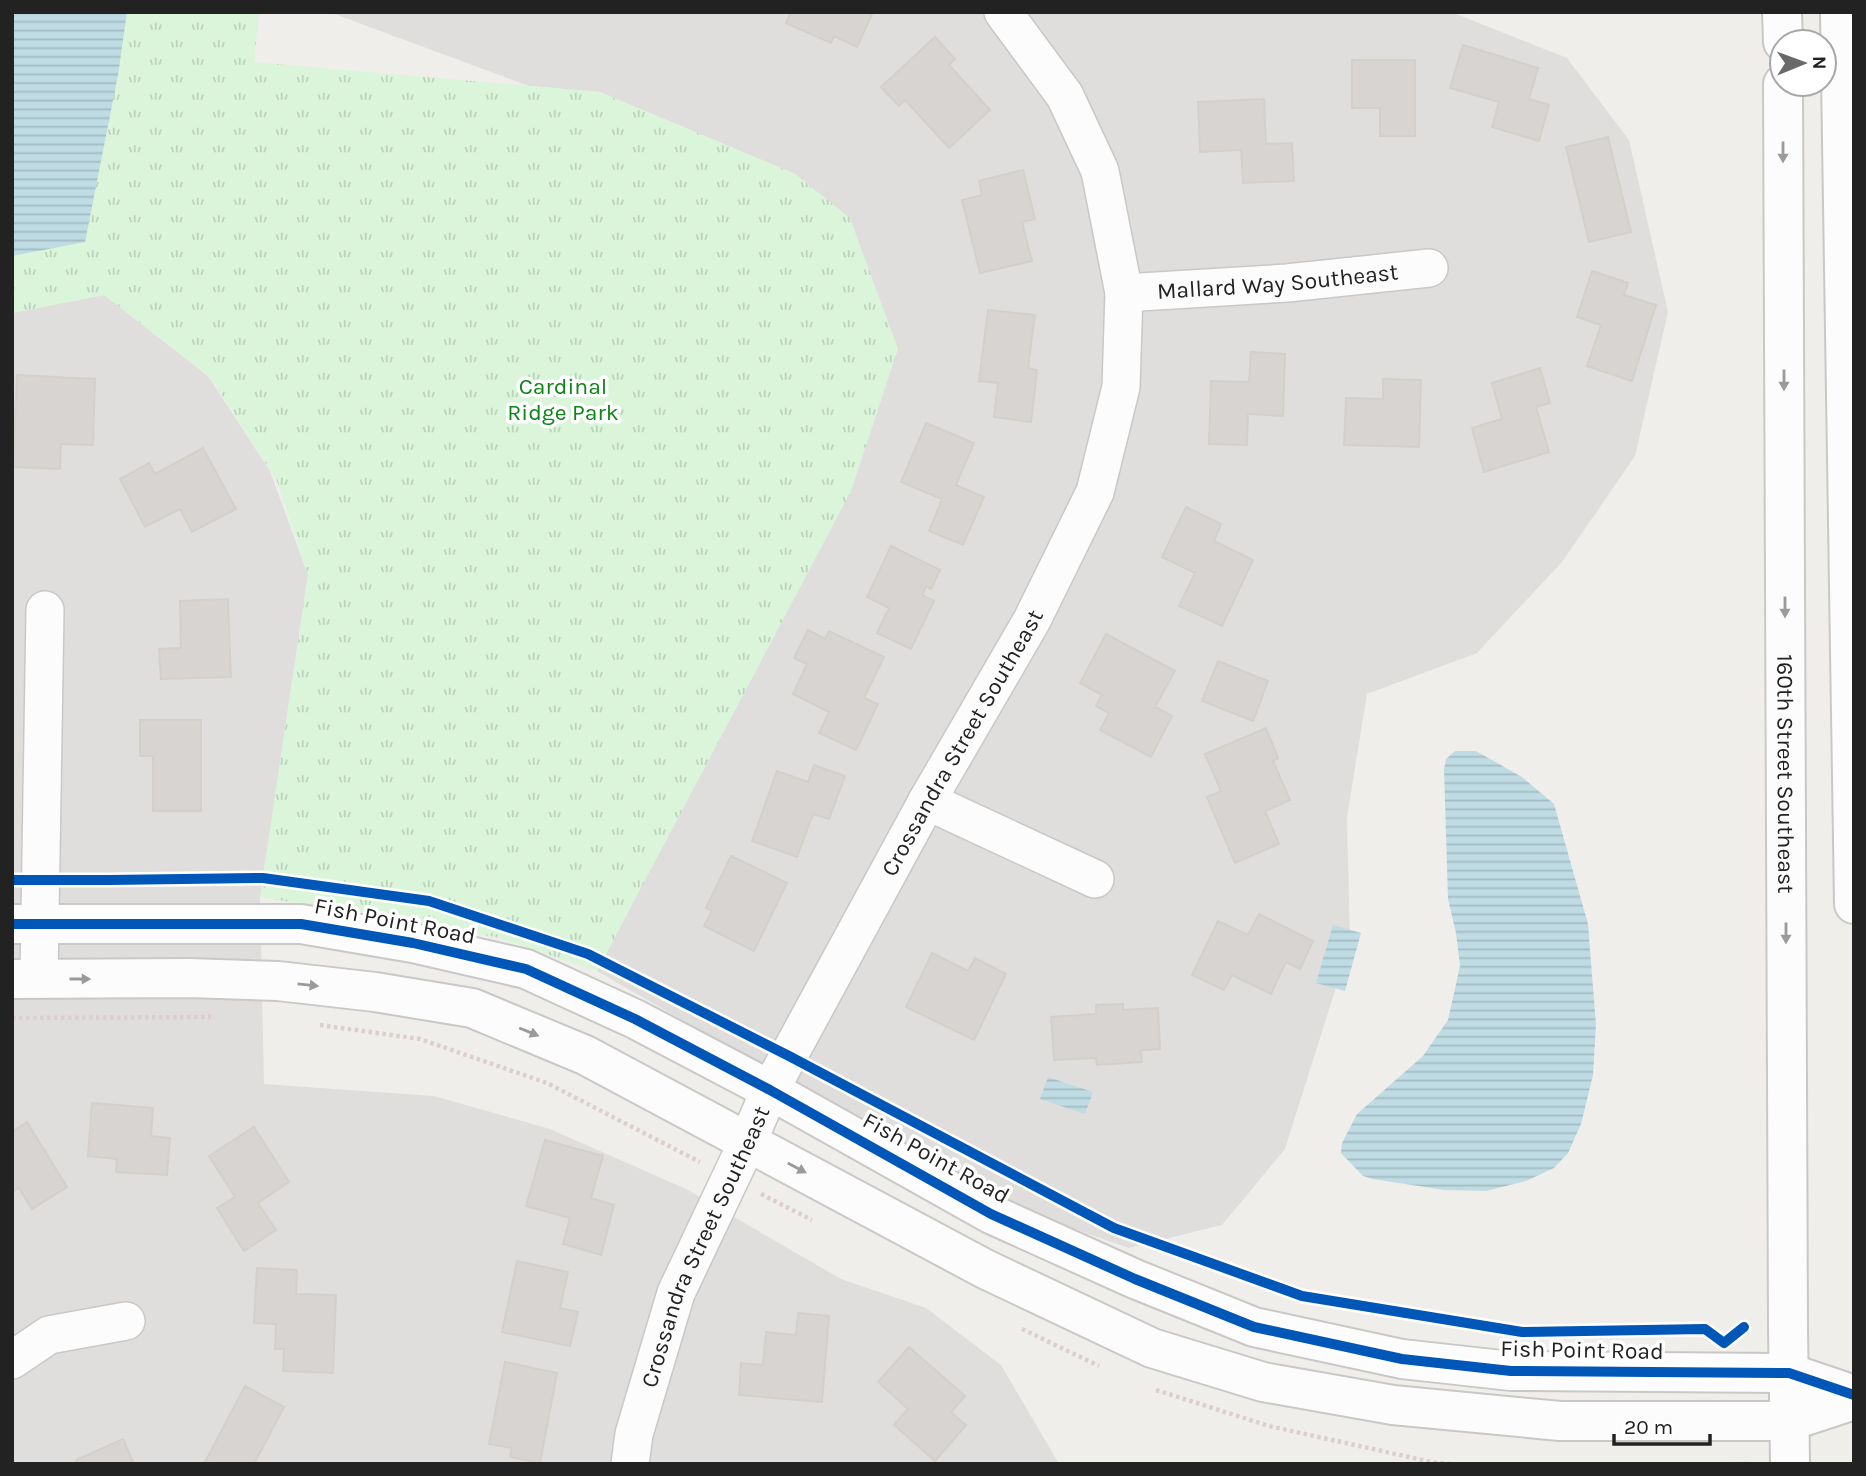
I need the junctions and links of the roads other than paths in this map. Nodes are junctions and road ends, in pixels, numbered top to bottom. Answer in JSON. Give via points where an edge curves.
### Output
{"nodes":[{"id":1,"x":1003,"y":12,"type":"edge"},
{"id":2,"x":1840,"y":12,"type":"edge"},
{"id":3,"x":1783,"y":98,"type":"edge"},
{"id":4,"x":1429,"y":268,"type":"dead end"},
{"id":5,"x":1124,"y":293,"type":"junction"},
{"id":6,"x":46,"y":610,"type":"dead end"},
{"id":7,"x":927,"y":801,"type":"junction"},
{"id":8,"x":1096,"y":879,"type":"dead end"},
{"id":9,"x":1854,"y":904,"type":"edge"},
{"id":10,"x":27,"y":924,"type":"edge"},
{"id":11,"x":26,"y":979,"type":"edge"},
{"id":12,"x":770,"y":1090,"type":"junction"},
{"id":13,"x":748,"y":1141,"type":"junction"},
{"id":14,"x":126,"y":1321,"type":"dead end"},
{"id":15,"x":12,"y":1360,"type":"edge"},
{"id":16,"x":1789,"y":1373,"type":"junction"},
{"id":17,"x":1854,"y":1398,"type":"edge"},
{"id":18,"x":1790,"y":1421,"type":"junction"},
{"id":19,"x":630,"y":1464,"type":"edge"},
{"id":20,"x":1790,"y":1464,"type":"edge"}],
"edges":[{"from":1,"to":5,"type":"street","name":"Crossandra Street Southeast","via":[[1065,96],[1100,171]]},
{"from":2,"to":9,"type":"street"},
{"from":3,"to":16,"type":"street","name":"160th Street Southeast","one_way":true},
{"from":4,"to":5,"type":"street","name":"Mallard Way Southeast"},
{"from":5,"to":7,"type":"street","name":"Crossandra Street Southeast","via":[[1121,387],[1095,492],[1032,620]]},
{"from":6,"to":10,"type":"street"},
{"from":7,"to":8,"type":"street"},
{"from":7,"to":12,"type":"street","name":"Crossandra Street Southeast"},
{"from":10,"to":11,"type":"street"},
{"from":10,"to":12,"type":"street","name":"Fish Point Road","via":[[301,925],[413,943],[526,970],[635,1019]]},
{"from":11,"to":13,"type":"street","name":"Fish Point Road","one_way":true,"via":[[278,981],[472,1009],[585,1055]]},
{"from":12,"to":13,"type":"street","name":"Crossandra Street Southeast"},
{"from":12,"to":16,"type":"street","name":"Fish Point Road","via":[[991,1214],[1254,1327],[1402,1359],[1511,1371]]},
{"from":13,"to":18,"type":"street","name":"Fish Point Road","one_way":true,"via":[[985,1269],[1152,1348],[1263,1382],[1393,1405],[1560,1421]]},
{"from":13,"to":19,"type":"street","name":"Crossandra Street Southeast","via":[[676,1293],[634,1434]]},
{"from":14,"to":15,"type":"street","via":[[50,1335]]},
{"from":16,"to":17,"type":"street","name":"Fish Point Road"},
{"from":16,"to":18,"type":"street","name":"160th Street Southeast"},
{"from":17,"to":18,"type":"street","name":"Fish Point Road"},
{"from":18,"to":20,"type":"street","name":"160th Street Southeast"}]}
